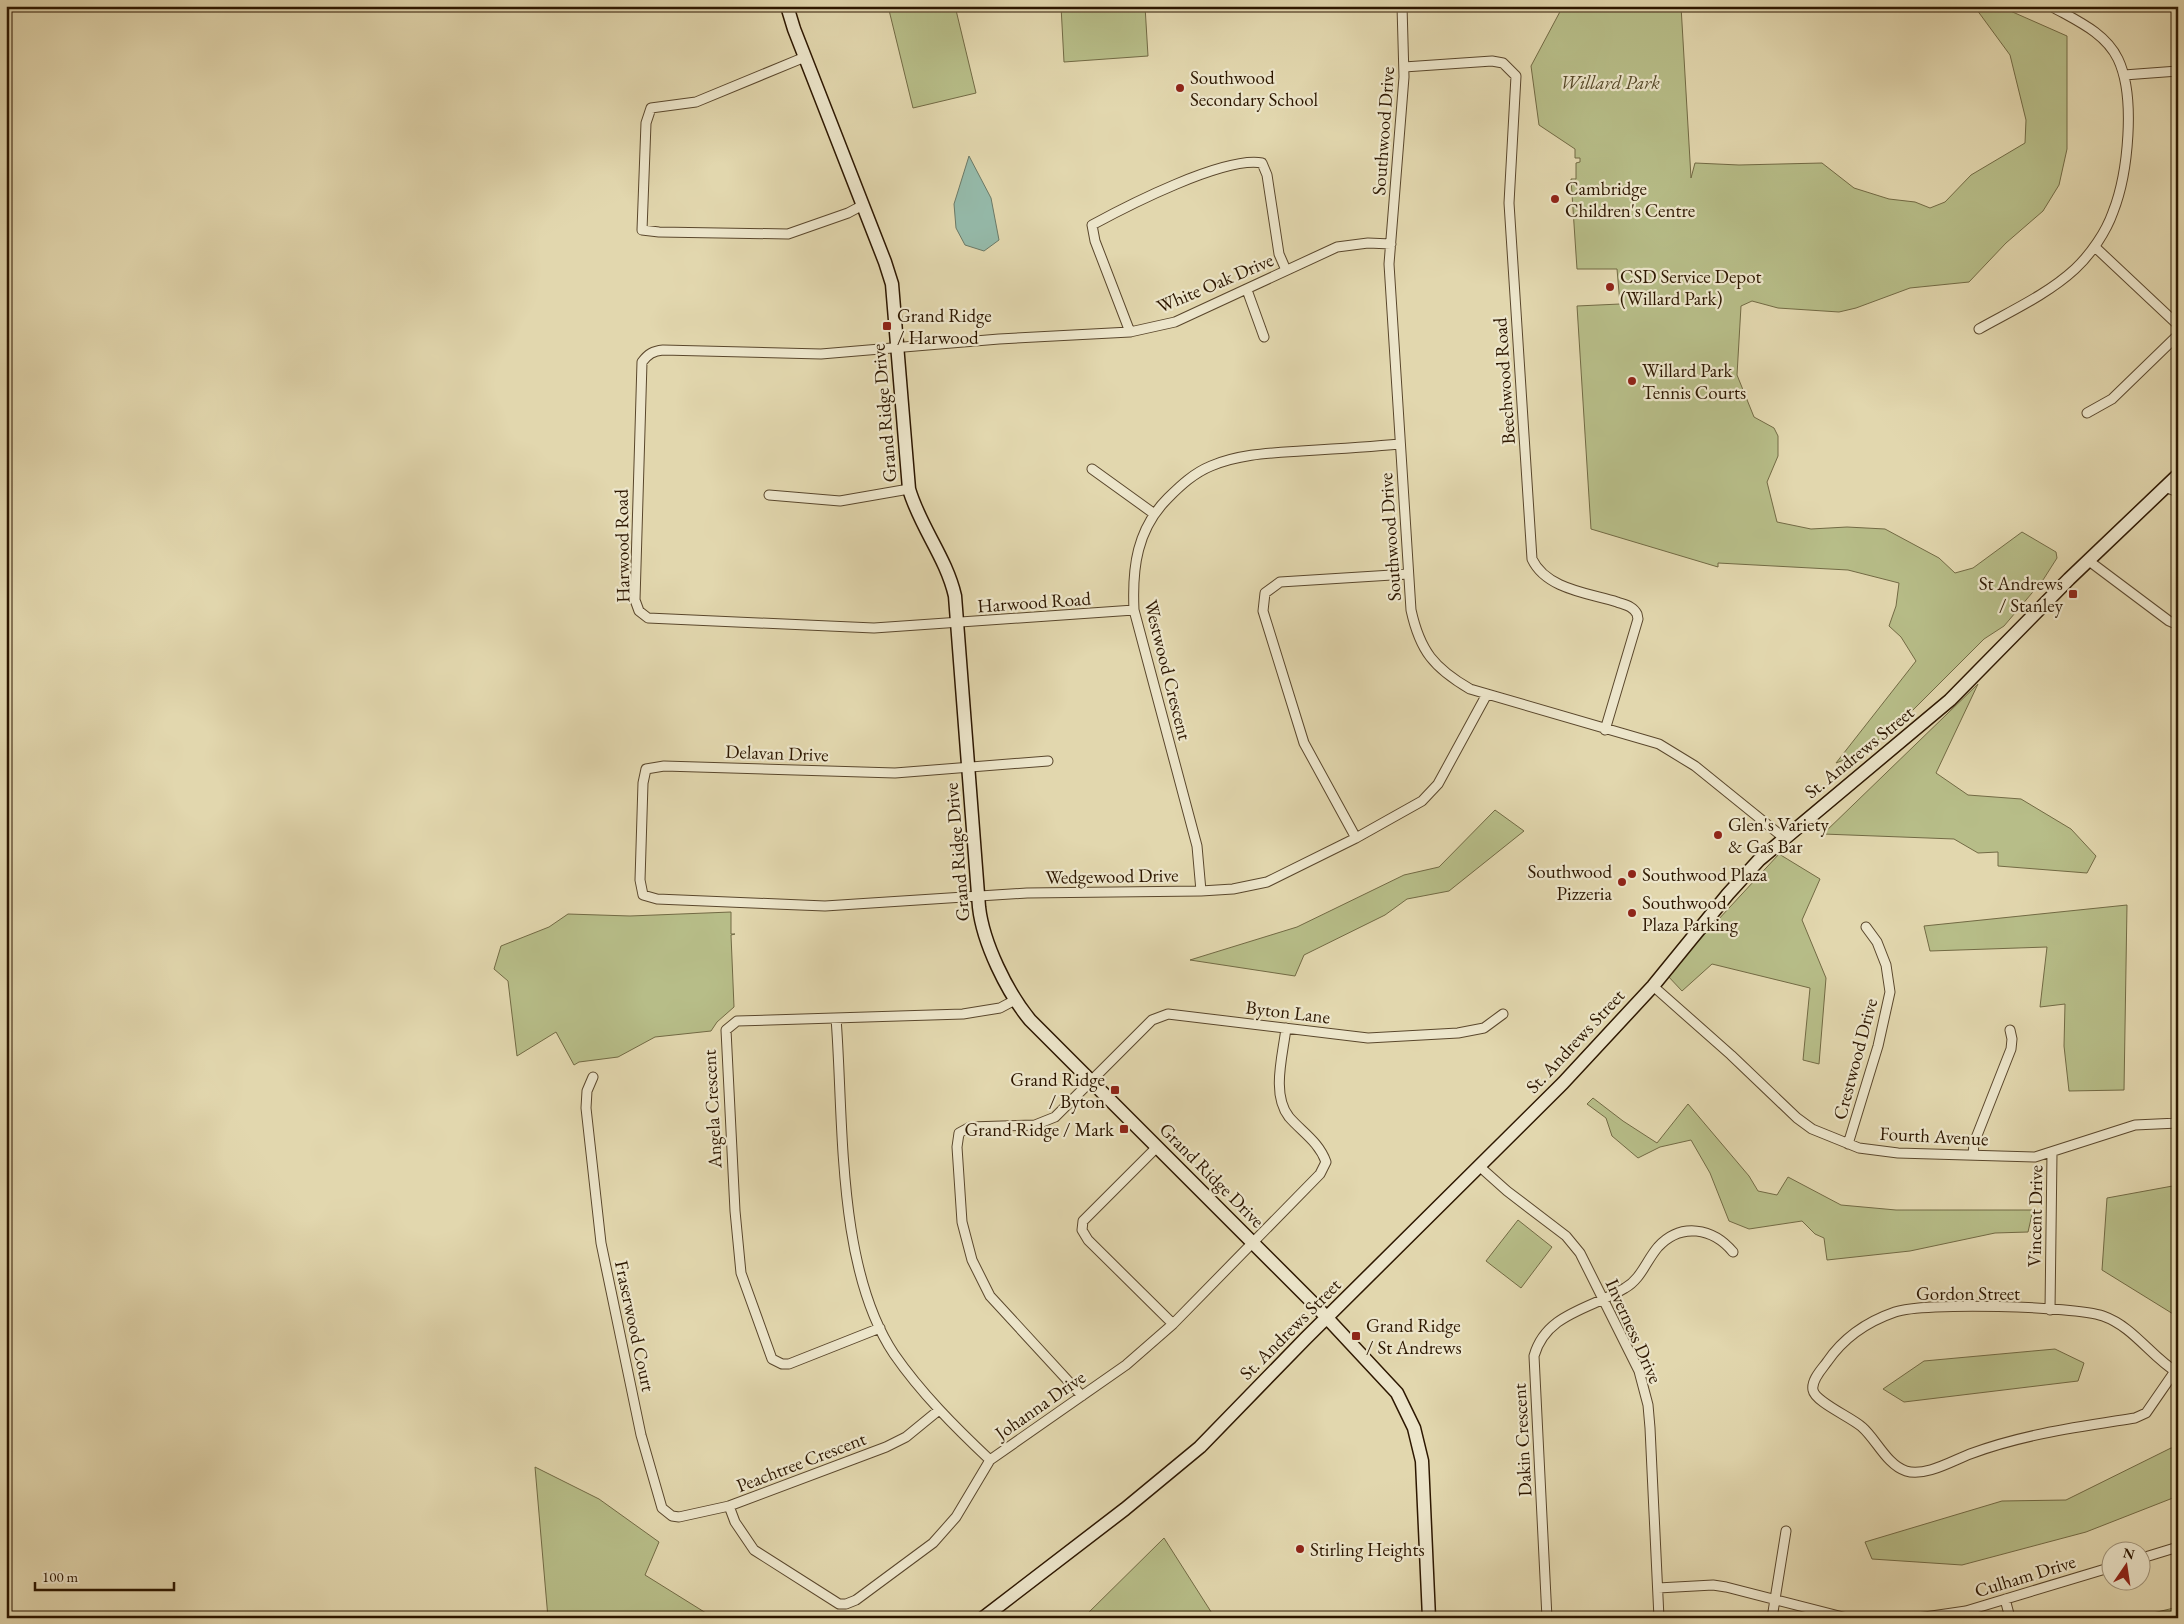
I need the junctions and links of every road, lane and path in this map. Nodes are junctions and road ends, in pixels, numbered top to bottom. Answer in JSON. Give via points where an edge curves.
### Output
{"nodes":[{"id":1,"x":787,"y":6,"type":"edge"},
{"id":2,"x":1402,"y":6,"type":"edge"},
{"id":3,"x":2050,"y":6,"type":"edge"},
{"id":4,"x":805,"y":57,"type":"junction"},
{"id":5,"x":1404,"y":67,"type":"junction"},
{"id":6,"x":2178,"y":71,"type":"edge"},
{"id":7,"x":2124,"y":75,"type":"junction"},
{"id":8,"x":863,"y":205,"type":"junction"},
{"id":9,"x":1391,"y":244,"type":"junction"},
{"id":10,"x":2095,"y":247,"type":"junction"},
{"id":11,"x":1286,"y":270,"type":"junction"},
{"id":12,"x":1247,"y":290,"type":"junction"},
{"id":13,"x":2178,"y":325,"type":"edge"},
{"id":14,"x":1979,"y":329,"type":"dead end"},
{"id":15,"x":1130,"y":332,"type":"junction"},
{"id":16,"x":2178,"y":335,"type":"edge"},
{"id":17,"x":1264,"y":337,"type":"dead end"},
{"id":18,"x":898,"y":347,"type":"junction"},
{"id":19,"x":2087,"y":413,"type":"dead end"},
{"id":20,"x":1400,"y":444,"type":"junction"},
{"id":21,"x":1092,"y":469,"type":"dead end"},
{"id":22,"x":2178,"y":475,"type":"edge"},
{"id":23,"x":2165,"y":487,"type":"junction"},
{"id":24,"x":909,"y":489,"type":"junction"},
{"id":25,"x":2178,"y":492,"type":"edge"},
{"id":26,"x":769,"y":495,"type":"dead end"},
{"id":27,"x":1153,"y":513,"type":"junction"},
{"id":28,"x":2088,"y":561,"type":"junction"},
{"id":29,"x":1408,"y":574,"type":"junction"},
{"id":30,"x":1134,"y":610,"type":"junction"},
{"id":31,"x":958,"y":623,"type":"junction"},
{"id":32,"x":2178,"y":625,"type":"edge"},
{"id":33,"x":1487,"y":694,"type":"junction"},
{"id":34,"x":1605,"y":730,"type":"junction"},
{"id":35,"x":1048,"y":762,"type":"dead end"},
{"id":36,"x":969,"y":768,"type":"junction"},
{"id":37,"x":1356,"y":838,"type":"junction"},
{"id":38,"x":1784,"y":838,"type":"junction"},
{"id":39,"x":1200,"y":891,"type":"junction"},
{"id":40,"x":978,"y":896,"type":"junction"},
{"id":41,"x":658,"y":899,"type":"joint"},
{"id":42,"x":1866,"y":927,"type":"dead end"},
{"id":43,"x":1653,"y":986,"type":"junction"},
{"id":44,"x":1014,"y":1000,"type":"junction"},
{"id":45,"x":2178,"y":1008,"type":"edge"},
{"id":46,"x":1503,"y":1014,"type":"dead end"},
{"id":47,"x":836,"y":1018,"type":"junction"},
{"id":48,"x":1286,"y":1028,"type":"junction"},
{"id":49,"x":2010,"y":1030,"type":"dead end"},
{"id":50,"x":593,"y":1077,"type":"dead end"},
{"id":51,"x":1091,"y":1081,"type":"junction"},
{"id":52,"x":2177,"y":1123,"type":"edge"},
{"id":53,"x":1848,"y":1144,"type":"junction"},
{"id":54,"x":1157,"y":1147,"type":"junction"},
{"id":55,"x":2052,"y":1152,"type":"junction"},
{"id":56,"x":1973,"y":1155,"type":"junction"},
{"id":57,"x":1479,"y":1166,"type":"junction"},
{"id":58,"x":1254,"y":1243,"type":"junction"},
{"id":59,"x":1733,"y":1252,"type":"dead end"},
{"id":60,"x":1604,"y":1298,"type":"junction"},
{"id":61,"x":2050,"y":1310,"type":"junction"},
{"id":62,"x":1327,"y":1319,"type":"junction"},
{"id":63,"x":1173,"y":1324,"type":"junction"},
{"id":64,"x":880,"y":1328,"type":"junction"},
{"id":65,"x":2176,"y":1372,"type":"edge"},
{"id":66,"x":1082,"y":1396,"type":"junction"},
{"id":67,"x":939,"y":1410,"type":"junction"},
{"id":68,"x":990,"y":1460,"type":"junction"},
{"id":69,"x":729,"y":1506,"type":"junction"},
{"id":70,"x":1786,"y":1531,"type":"dead end"},
{"id":71,"x":2178,"y":1546,"type":"edge"},
{"id":72,"x":2152,"y":1555,"type":"edge"},
{"id":73,"x":2102,"y":1570,"type":"edge"},
{"id":74,"x":1658,"y":1588,"type":"junction"},
{"id":75,"x":1774,"y":1598,"type":"junction"},
{"id":76,"x":2005,"y":1599,"type":"junction"},
{"id":77,"x":983,"y":1618,"type":"edge"},
{"id":78,"x":1429,"y":1618,"type":"edge"},
{"id":79,"x":1547,"y":1618,"type":"edge"},
{"id":80,"x":1659,"y":1618,"type":"edge"},
{"id":81,"x":1772,"y":1618,"type":"edge"},
{"id":82,"x":1847,"y":1618,"type":"edge"},
{"id":83,"x":1918,"y":1618,"type":"edge"},
{"id":84,"x":2010,"y":1618,"type":"edge"}],
"edges":[{"from":1,"to":4,"type":"street","name":"Grand Ridge Drive"},
{"from":2,"to":5,"type":"street","name":"Southwood Drive"},
{"from":3,"to":7,"type":"street","via":[[2088,27],[2106,42],[2118,58]]},
{"from":4,"to":8,"type":"street","name":"Grand Ridge Drive"},
{"from":4,"to":8,"type":"street","via":[[696,102],[651,108],[646,123],[642,230],[788,234]]},
{"from":5,"to":9,"type":"street","name":"Southwood Drive"},
{"from":5,"to":34,"type":"street","name":"Beechwood Road","via":[[1492,61],[1503,63],[1516,76],[1509,203],[1532,559],[1539,571],[1553,582],[1627,606],[1637,614]]},
{"from":6,"to":7,"type":"street"},
{"from":7,"to":10,"type":"street","via":[[2128,111],[2126,164],[2113,213]]},
{"from":8,"to":18,"type":"street","name":"Grand Ridge Drive","via":[[889,274]]},
{"from":9,"to":11,"type":"street","name":"White Oak Drive","via":[[1337,247]]},
{"from":9,"to":20,"type":"street","name":"Southwood Drive","via":[[1390,280]]},
{"from":10,"to":13,"type":"street"},
{"from":10,"to":14,"type":"street","via":[[2053,286]]},
{"from":11,"to":12,"type":"street","name":"White Oak Drive"},
{"from":11,"to":15,"type":"street","via":[[1279,254],[1267,175],[1262,163],[1250,161],[1198,176],[1092,226]]},
{"from":12,"to":15,"type":"street","name":"White Oak Drive","via":[[1175,322]]},
{"from":12,"to":17,"type":"street"},
{"from":15,"to":18,"type":"street","name":"White Oak Drive"},
{"from":16,"to":19,"type":"street","via":[[2112,399]]},
{"from":18,"to":24,"type":"street","name":"Grand Ridge Drive"},
{"from":18,"to":31,"type":"street","name":"Harwood Road","via":[[821,354],[663,350],[647,355],[640,371],[634,600],[639,611],[648,618],[874,628]]},
{"from":20,"to":27,"type":"street","name":"Westwood Crescent","via":[[1238,457],[1210,466],[1186,480]]},
{"from":20,"to":29,"type":"street","name":"Southwood Drive"},
{"from":21,"to":27,"type":"street"},
{"from":22,"to":23,"type":"street","name":"St. Andrews Street"},
{"from":23,"to":25,"type":"street"},
{"from":23,"to":28,"type":"street","name":"St. Andrews Street"},
{"from":24,"to":26,"type":"street","via":[[840,501]]},
{"from":24,"to":31,"type":"street","name":"Grand Ridge Drive","via":[[916,511],[952,581]]},
{"from":27,"to":30,"type":"street","name":"Westwood Crescent","via":[[1135,562],[1132,584]]},
{"from":28,"to":32,"type":"street"},
{"from":28,"to":38,"type":"street","name":"St. Andrews Street","via":[[1950,700]]},
{"from":29,"to":33,"type":"street","name":"Southwood Drive","via":[[1415,627],[1432,661],[1449,677]]},
{"from":29,"to":37,"type":"street","via":[[1280,582],[1265,593],[1263,610],[1304,744]]},
{"from":30,"to":31,"type":"street","name":"Harwood Road"},
{"from":30,"to":39,"type":"street","name":"Westwood Crescent","via":[[1197,846]]},
{"from":31,"to":36,"type":"street","name":"Grand Ridge Drive"},
{"from":33,"to":34,"type":"street","name":"Southwood Drive"},
{"from":33,"to":37,"type":"street","name":"Wedgewood Drive","via":[[1431,793]]},
{"from":34,"to":38,"type":"street","name":"Southwood Drive","via":[[1659,744],[1679,755]]},
{"from":35,"to":36,"type":"street","name":"Delavan Drive"},
{"from":36,"to":40,"type":"street","name":"Grand Ridge Drive"},
{"from":36,"to":41,"type":"street","name":"Delavan Drive","via":[[895,773],[664,766],[646,769],[640,880],[643,895]]},
{"from":37,"to":39,"type":"street","name":"Wedgewood Drive","via":[[1267,882],[1234,889]]},
{"from":38,"to":43,"type":"street","name":"St. Andrews Street","via":[[1728,894]]},
{"from":39,"to":40,"type":"street","name":"Wedgewood Drive"},
{"from":40,"to":41,"type":"street","name":"Wedgewood Drive","via":[[825,906]]},
{"from":40,"to":44,"type":"street","name":"Grand Ridge Drive","via":[[983,930]]},
{"from":42,"to":53,"type":"street","name":"Crestwood Drive","via":[[1877,942],[1886,965],[1890,992],[1878,1046]]},
{"from":43,"to":53,"type":"street","name":"Fourth Avenue","via":[[1797,1118],[1812,1129]]},
{"from":43,"to":57,"type":"street","name":"St. Andrews Street","via":[[1563,1083]]},
{"from":44,"to":47,"type":"street","name":"Angela Crescent","via":[[1000,1008],[963,1014]]},
{"from":44,"to":51,"type":"street","name":"Grand Ridge Drive"},
{"from":45,"to":52,"type":"street"},
{"from":46,"to":48,"type":"street","name":"Byton Lane","via":[[1484,1028],[1458,1033],[1368,1038]]},
{"from":47,"to":64,"type":"street","name":"Johanna Drive","via":[[853,1245],[865,1290]]},
{"from":47,"to":64,"type":"street","name":"Angela Crescent","via":[[737,1021],[726,1030],[734,1201],[741,1273],[766,1346],[772,1359],[782,1364],[790,1364]]},
{"from":48,"to":51,"type":"street","name":"Byton Lane","via":[[1168,1014],[1160,1016],[1152,1020]]},
{"from":48,"to":58,"type":"street","name":"Johanna Drive","via":[[1280,1078],[1281,1101],[1288,1115],[1322,1150],[1326,1162],[1320,1174]]},
{"from":49,"to":56,"type":"street","via":[[2011,1049],[1974,1143]]},
{"from":50,"to":69,"type":"street","name":"Fraserwood Court","via":[[587,1091],[586,1108],[601,1243],[641,1435],[662,1508],[679,1517]]},
{"from":51,"to":54,"type":"street","name":"Grand Ridge Drive"},
{"from":51,"to":66,"type":"street","name":"Byton Lane","via":[[1055,1117],[1036,1126],[970,1127],[959,1133],[957,1147],[962,1222],[972,1260],[990,1296]]},
{"from":52,"to":55,"type":"street","name":"Fourth Avenue","via":[[2136,1125]]},
{"from":53,"to":56,"type":"street","name":"Fourth Avenue","via":[[1880,1152]]},
{"from":54,"to":58,"type":"street","name":"Grand Ridge Drive"},
{"from":54,"to":63,"type":"street","via":[[1083,1221],[1082,1230],[1088,1240]]},
{"from":55,"to":56,"type":"street","name":"Fourth Avenue","via":[[2036,1157]]},
{"from":55,"to":61,"type":"street","name":"Vincent Drive"},
{"from":57,"to":60,"type":"street","name":"Inverness Drive","via":[[1574,1244]]},
{"from":57,"to":62,"type":"street","name":"St. Andrews Street"},
{"from":58,"to":62,"type":"street","name":"Grand Ridge Drive"},
{"from":58,"to":63,"type":"street","name":"Johanna Drive"},
{"from":59,"to":60,"type":"street","name":"Dakin Crescent","via":[[1708,1233],[1699,1230],[1680,1233],[1658,1247],[1631,1284]]},
{"from":60,"to":74,"type":"street","name":"Inverness Drive","via":[[1639,1371],[1648,1406]]},
{"from":60,"to":79,"type":"street","name":"Dakin Crescent","via":[[1558,1321],[1544,1333],[1534,1356]]},
{"from":61,"to":65,"type":"street","name":"Gordon Street","via":[[2103,1316],[2123,1326]]},
{"from":61,"to":65,"type":"street","name":"Gordon Street","via":[[1927,1307],[1896,1311],[1861,1327],[1845,1339],[1814,1380],[1813,1390],[1818,1400],[1847,1415],[1863,1428],[1896,1465],[1906,1471],[1922,1472],[2032,1434],[2135,1418],[2146,1413]]},
{"from":62,"to":77,"type":"street","name":"St. Andrews Street","via":[[1200,1447]]},
{"from":62,"to":78,"type":"street","name":"Grand Ridge Drive","via":[[1397,1393],[1414,1428],[1422,1461]]},
{"from":63,"to":66,"type":"street","name":"Johanna Drive","via":[[1126,1365]]},
{"from":64,"to":67,"type":"street","name":"Johanna Drive","via":[[894,1353]]},
{"from":66,"to":68,"type":"street","name":"Johanna Drive"},
{"from":67,"to":68,"type":"street","name":"Johanna Drive"},
{"from":67,"to":69,"type":"street","name":"Peachtree Crescent","via":[[906,1437],[886,1447]]},
{"from":68,"to":69,"type":"street","name":"Peachtree Crescent","via":[[956,1517],[933,1543],[862,1596],[846,1604],[831,1600],[754,1550],[734,1522]]},
{"from":70,"to":75,"type":"street"},
{"from":71,"to":72,"type":"street"},
{"from":73,"to":76,"type":"street","name":"Culham Drive"},
{"from":74,"to":75,"type":"street","via":[[1713,1585]]},
{"from":74,"to":80,"type":"street","name":"Inverness Drive"},
{"from":75,"to":81,"type":"street"},
{"from":75,"to":82,"type":"street"},
{"from":76,"to":83,"type":"street","name":"Culham Drive","via":[[1966,1611]]},
{"from":76,"to":84,"type":"street"}]}
